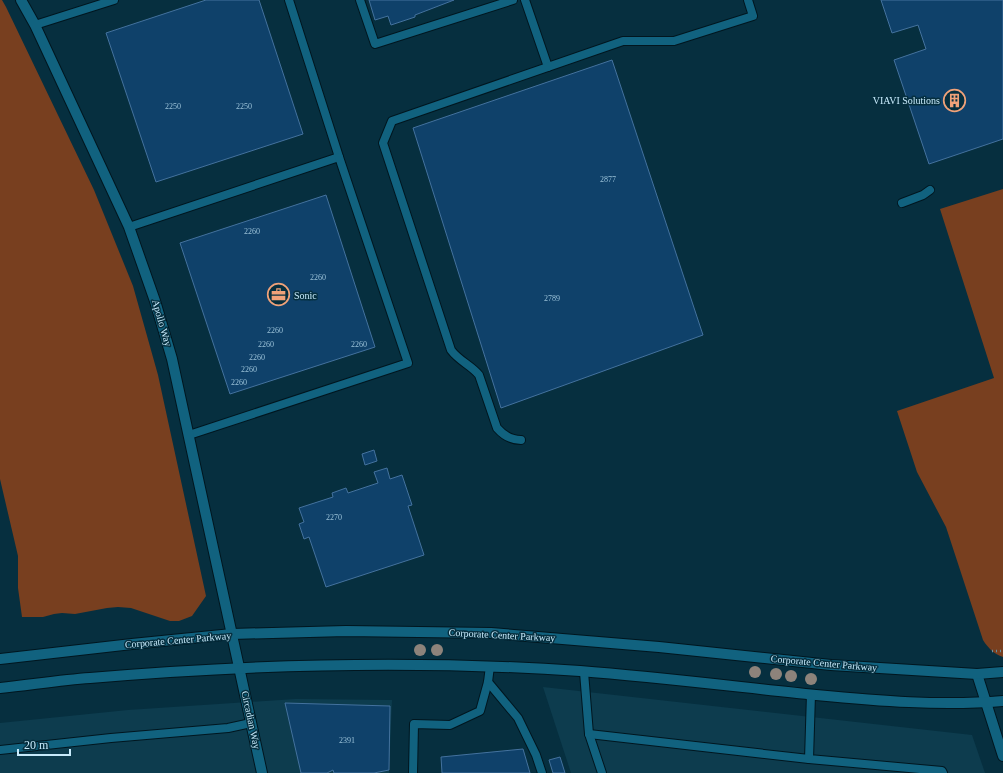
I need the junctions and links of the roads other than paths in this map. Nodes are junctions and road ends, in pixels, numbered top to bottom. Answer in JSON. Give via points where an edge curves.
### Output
{"nodes":[{"id":1,"x":21,"y":0,"type":"edge"},
{"id":2,"x":114,"y":0,"type":"edge"},
{"id":3,"x":289,"y":0,"type":"edge"},
{"id":4,"x":360,"y":0,"type":"edge"},
{"id":5,"x":513,"y":0,"type":"edge"},
{"id":6,"x":525,"y":0,"type":"edge"},
{"id":7,"x":748,"y":0,"type":"edge"},
{"id":8,"x":35,"y":25,"type":"junction"},
{"id":9,"x":548,"y":67,"type":"junction"},
{"id":10,"x":339,"y":157,"type":"junction"},
{"id":11,"x":930,"y":190,"type":"dead end"},
{"id":12,"x":902,"y":204,"type":"dead end"},
{"id":13,"x":129,"y":227,"type":"junction"},
{"id":14,"x":189,"y":435,"type":"junction"},
{"id":15,"x":521,"y":440,"type":"dead end"},
{"id":16,"x":232,"y":634,"type":"junction"},
{"id":17,"x":0,"y":659,"type":"edge"},
{"id":18,"x":490,"y":666,"type":"junction"},
{"id":19,"x":239,"y":668,"type":"junction"},
{"id":20,"x":584,"y":672,"type":"junction"},
{"id":21,"x":1003,"y":672,"type":"edge"},
{"id":22,"x":977,"y":674,"type":"junction"},
{"id":23,"x":488,"y":682,"type":"junction"},
{"id":24,"x":0,"y":688,"type":"edge"},
{"id":25,"x":811,"y":694,"type":"junction"},
{"id":26,"x":1003,"y":701,"type":"edge"},
{"id":27,"x":986,"y":702,"type":"junction"},
{"id":28,"x":251,"y":723,"type":"junction"},
{"id":29,"x":589,"y":734,"type":"junction"},
{"id":30,"x":0,"y":750,"type":"edge"},
{"id":31,"x":1003,"y":756,"type":"edge"},
{"id":32,"x":809,"y":759,"type":"junction"},
{"id":33,"x":262,"y":773,"type":"edge"},
{"id":34,"x":413,"y":773,"type":"edge"},
{"id":35,"x":542,"y":773,"type":"edge"},
{"id":36,"x":602,"y":773,"type":"edge"},
{"id":37,"x":943,"y":773,"type":"edge"}],
"edges":[{"from":1,"to":8,"type":"street","name":"Apollo Way"},
{"from":2,"to":8,"type":"lane"},
{"from":3,"to":10,"type":"lane"},
{"from":4,"to":5,"type":"lane","via":[[375,44]]},
{"from":6,"to":9,"type":"lane"},
{"from":7,"to":9,"type":"lane","via":[[753,16],[674,41],[623,40]]},
{"from":8,"to":13,"type":"street","name":"Apollo Way"},
{"from":9,"to":15,"type":"lane","via":[[392,121],[383,144],[451,350],[460,361],[479,375],[497,428],[508,438]]},
{"from":10,"to":13,"type":"lane"},
{"from":10,"to":14,"type":"lane","via":[[408,363]]},
{"from":11,"to":12,"type":"lane"},
{"from":13,"to":14,"type":"street","name":"Apollo Way","via":[[172,359]]},
{"from":14,"to":16,"type":"street","name":"Apollo Way"},
{"from":16,"to":17,"type":"street","name":"Corporate Center Parkway"},
{"from":16,"to":19,"type":"street","name":"Apollo Way"},
{"from":16,"to":22,"type":"street","name":"Corporate Center Parkway","via":[[346,631],[491,633],[831,665]]},
{"from":18,"to":19,"type":"street","via":[[372,664]]},
{"from":18,"to":20,"type":"street"},
{"from":18,"to":23,"type":"lane"},
{"from":19,"to":24,"type":"street","via":[[89,678]]},
{"from":19,"to":28,"type":"street","name":"Circadian Way"},
{"from":20,"to":25,"type":"street"},
{"from":20,"to":29,"type":"lane"},
{"from":21,"to":22,"type":"street","name":"Corporate Center Parkway"},
{"from":22,"to":27,"type":"street"},
{"from":23,"to":34,"type":"lane","via":[[480,711],[450,725],[414,724]]},
{"from":23,"to":35,"type":"lane","via":[[518,718]]},
{"from":25,"to":27,"type":"street","via":[[892,702]]},
{"from":25,"to":32,"type":"lane"},
{"from":26,"to":27,"type":"street"},
{"from":27,"to":31,"type":"street"},
{"from":28,"to":30,"type":"lane","via":[[228,728]]},
{"from":28,"to":33,"type":"street","name":"Circadian Way"},
{"from":29,"to":32,"type":"lane"},
{"from":29,"to":36,"type":"lane"},
{"from":32,"to":37,"type":"lane"}]}
